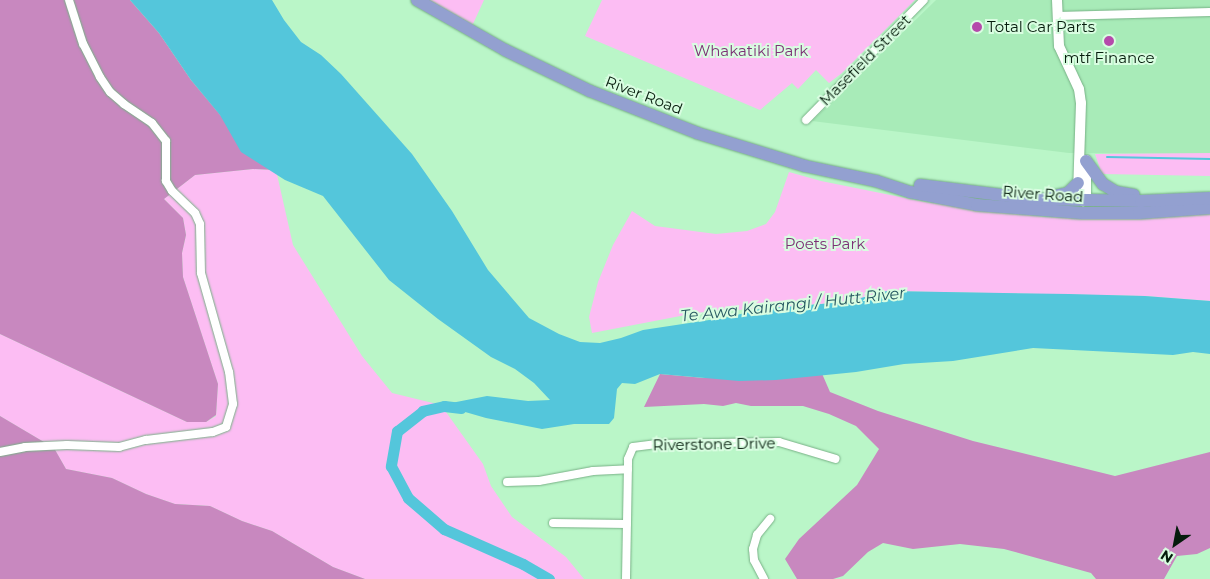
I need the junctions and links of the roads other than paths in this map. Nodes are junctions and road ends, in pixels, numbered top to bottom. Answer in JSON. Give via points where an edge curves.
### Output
{"nodes":[{"id":1,"x":70,"y":0,"type":"edge"},
{"id":2,"x":416,"y":0,"type":"edge"},
{"id":3,"x":924,"y":0,"type":"edge"},
{"id":4,"x":1057,"y":0,"type":"edge"},
{"id":5,"x":1210,"y":12,"type":"edge"},
{"id":6,"x":1057,"y":16,"type":"junction"},
{"id":7,"x":806,"y":120,"type":"dead end"},
{"id":8,"x":1082,"y":120,"type":"junction"},
{"id":9,"x":1086,"y":160,"type":"junction"},
{"id":10,"x":876,"y":181,"type":"junction"},
{"id":11,"x":1078,"y":183,"type":"junction"},
{"id":12,"x":982,"y":193,"type":"junction"},
{"id":13,"x":1210,"y":194,"type":"edge"},
{"id":14,"x":1210,"y":198,"type":"edge"},
{"id":15,"x":953,"y":199,"type":"junction"},
{"id":16,"x":1083,"y":201,"type":"junction"},
{"id":17,"x":1210,"y":203,"type":"edge"},
{"id":18,"x":1210,"y":208,"type":"edge"},
{"id":19,"x":0,"y":452,"type":"edge"},
{"id":20,"x":836,"y":459,"type":"dead end"},
{"id":21,"x":628,"y":469,"type":"junction"},
{"id":22,"x":507,"y":482,"type":"dead end"},
{"id":23,"x":770,"y":519,"type":"dead end"},
{"id":24,"x":553,"y":523,"type":"dead end"},
{"id":25,"x":627,"y":524,"type":"junction"},
{"id":26,"x":626,"y":579,"type":"edge"},
{"id":27,"x":764,"y":579,"type":"edge"}],
"edges":[{"from":1,"to":19,"type":"street","via":[[84,44],[100,78],[124,104],[152,122],[166,141],[166,181],[195,213],[200,224],[201,273],[229,372],[233,404],[226,427],[213,432],[146,440],[119,447],[67,445]]},
{"from":2,"to":10,"type":"highway","name":"River Road","via":[[534,65],[646,114],[768,156]]},
{"from":3,"to":7,"type":"street","name":"Masefield Street"},
{"from":4,"to":6,"type":"street"},
{"from":5,"to":6,"type":"street"},
{"from":6,"to":8,"type":"street","via":[[1059,46],[1079,89]]},
{"from":8,"to":9,"type":"street"},
{"from":8,"to":11,"type":"street"},
{"from":9,"to":13,"type":"highway","via":[[1103,184],[1124,194]]},
{"from":9,"to":16,"type":"street"},
{"from":10,"to":12,"type":"highway","name":"River Road"},
{"from":10,"to":15,"type":"highway","name":"River Road","via":[[910,192]]},
{"from":11,"to":12,"type":"highway","via":[[1061,195]]},
{"from":11,"to":16,"type":"street","via":[[1078,194]]},
{"from":12,"to":16,"type":"highway","name":"River Road","via":[[1011,198]]},
{"from":14,"to":16,"type":"highway","name":"River Road"},
{"from":15,"to":16,"type":"highway","via":[[1070,207]]},
{"from":15,"to":18,"type":"highway","name":"River Road","via":[[977,205],[1082,213]]},
{"from":16,"to":17,"type":"highway","via":[[1096,207]]},
{"from":20,"to":21,"type":"street","name":"Riverstone Drive","via":[[779,442],[643,445],[630,449]]},
{"from":21,"to":22,"type":"street","via":[[593,471],[534,482]]},
{"from":21,"to":25,"type":"street","name":"Riverstone Drive"},
{"from":23,"to":27,"type":"street","via":[[756,535],[753,548],[754,560]]},
{"from":24,"to":25,"type":"street"},
{"from":25,"to":26,"type":"street","name":"Riverstone Drive"}]}
